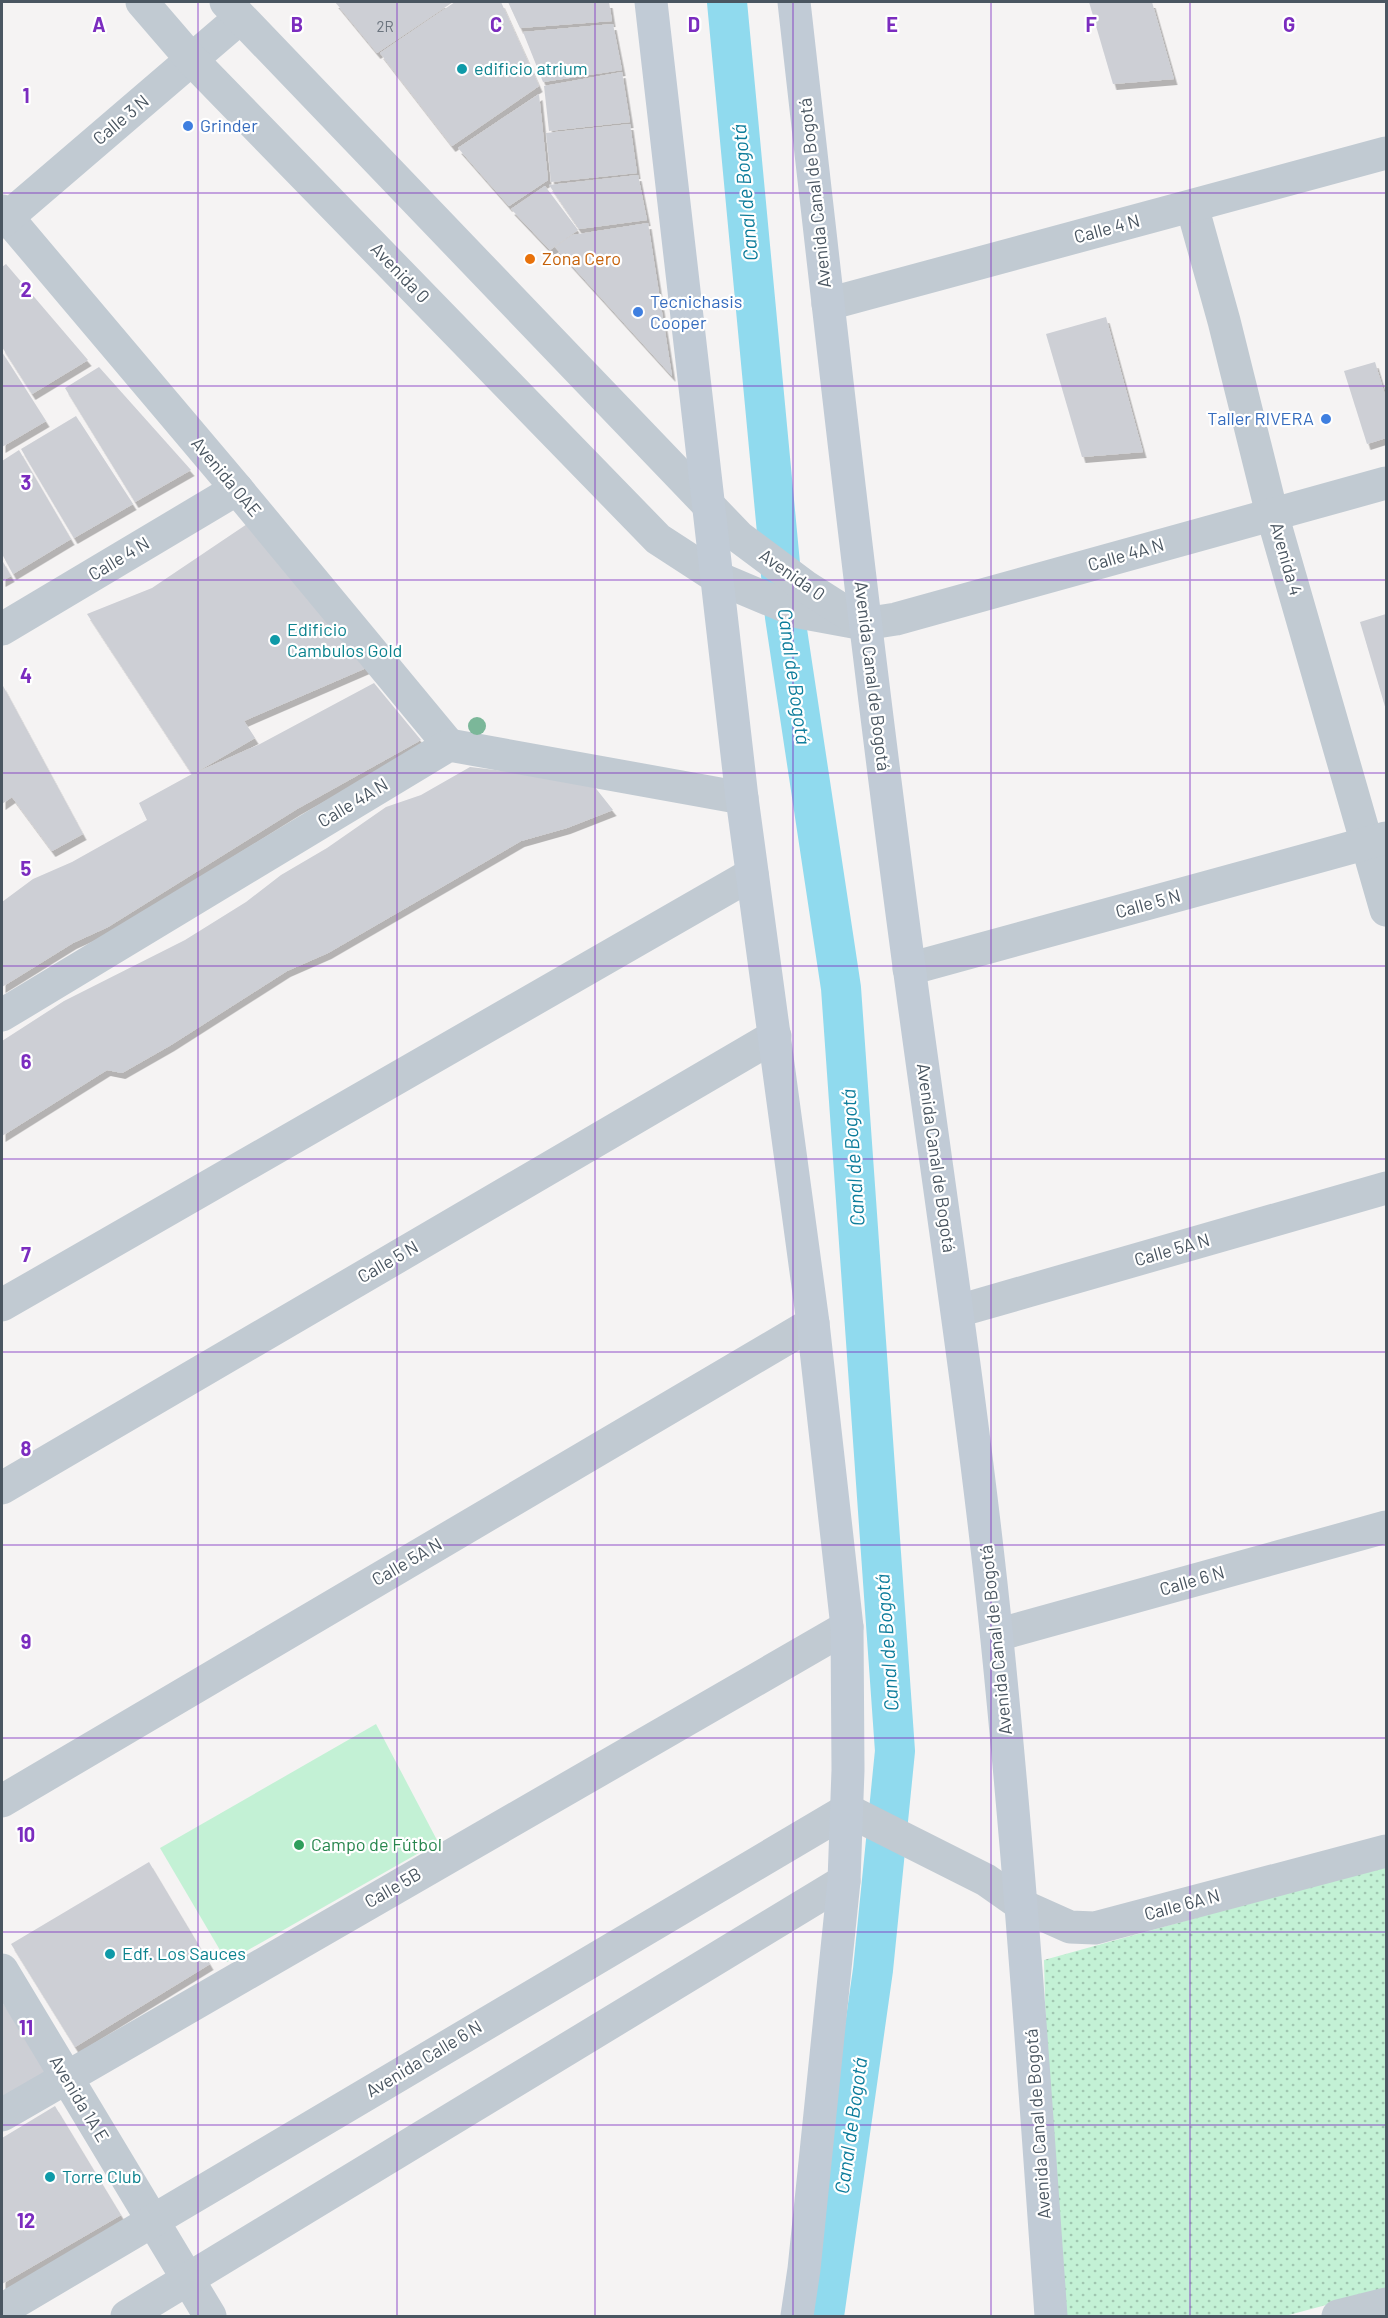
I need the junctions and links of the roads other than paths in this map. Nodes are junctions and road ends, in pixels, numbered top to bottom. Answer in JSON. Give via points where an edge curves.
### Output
{"nodes":[{"id":1,"x":142,"y":2,"type":"edge"},
{"id":2,"x":651,"y":2,"type":"edge"},
{"id":3,"x":794,"y":2,"type":"edge"},
{"id":4,"x":233,"y":10,"type":"edge"},
{"id":5,"x":192,"y":60,"type":"junction"},
{"id":6,"x":1386,"y":153,"type":"edge"},
{"id":7,"x":1192,"y":206,"type":"junction"},
{"id":8,"x":3,"y":217,"type":"edge"},
{"id":9,"x":828,"y":303,"type":"junction"},
{"id":10,"x":1386,"y":483,"type":"edge"},
{"id":11,"x":237,"y":489,"type":"junction"},
{"id":12,"x":709,"y":507,"type":"junction"},
{"id":13,"x":1272,"y":514,"type":"junction"},
{"id":14,"x":732,"y":583,"type":"junction"},
{"id":15,"x":802,"y":600,"type":"junction"},
{"id":16,"x":864,"y":624,"type":"junction"},
{"id":17,"x":2,"y":629,"type":"edge"},
{"id":18,"x":449,"y":745,"type":"junction"},
{"id":19,"x":742,"y":798,"type":"junction"},
{"id":20,"x":1377,"y":841,"type":"edge"},
{"id":21,"x":752,"y":874,"type":"junction"},
{"id":22,"x":1386,"y":910,"type":"edge"},
{"id":23,"x":909,"y":969,"type":"junction"},
{"id":24,"x":2,"y":1015,"type":"edge"},
{"id":25,"x":775,"y":1036,"type":"junction"},
{"id":26,"x":1386,"y":1188,"type":"edge"},
{"id":27,"x":2,"y":1305,"type":"edge"},
{"id":28,"x":958,"y":1311,"type":"junction"},
{"id":29,"x":813,"y":1323,"type":"junction"},
{"id":30,"x":2,"y":1488,"type":"edge"},
{"id":31,"x":1386,"y":1527,"type":"edge"},
{"id":32,"x":847,"y":1627,"type":"junction"},
{"id":33,"x":997,"y":1635,"type":"junction"},
{"id":34,"x":2,"y":1801,"type":"edge"},
{"id":35,"x":847,"y":1810,"type":"junction"},
{"id":36,"x":1386,"y":1851,"type":"edge"},
{"id":37,"x":844,"y":1881,"type":"junction"},
{"id":38,"x":1023,"y":1906,"type":"junction"},
{"id":39,"x":2,"y":1970,"type":"edge"},
{"id":40,"x":66,"y":2077,"type":"junction"},
{"id":41,"x":2,"y":2115,"type":"edge"},
{"id":42,"x":152,"y":2219,"type":"junction"},
{"id":43,"x":191,"y":2284,"type":"junction"},
{"id":44,"x":1386,"y":2304,"type":"edge"},
{"id":45,"x":2,"y":2310,"type":"edge"},
{"id":46,"x":127,"y":2316,"type":"edge"},
{"id":47,"x":210,"y":2316,"type":"edge"},
{"id":48,"x":797,"y":2316,"type":"edge"},
{"id":49,"x":1051,"y":2316,"type":"edge"},
{"id":50,"x":1338,"y":2316,"type":"edge"}],
"edges":[{"from":1,"to":5,"type":"street","name":"Avenida 0"},
{"from":2,"to":12,"type":"main road"},
{"from":3,"to":9,"type":"main road","name":"Avenida Canal de Bogotá"},
{"from":4,"to":5,"type":"street","name":"Calle 3 N"},
{"from":4,"to":12,"type":"street","name":"Avenida 0"},
{"from":5,"to":8,"type":"street","name":"Calle 3 N"},
{"from":5,"to":14,"type":"street","name":"Avenida 0","via":[[658,539]]},
{"from":6,"to":7,"type":"street","name":"Calle 4 N"},
{"from":7,"to":9,"type":"street","name":"Calle 4 N"},
{"from":7,"to":13,"type":"street","name":"Avenida 4"},
{"from":8,"to":11,"type":"street","name":"Avenida 0AE"},
{"from":9,"to":16,"type":"main road","name":"Avenida Canal de Bogotá"},
{"from":10,"to":13,"type":"street","name":"Calle 4A N"},
{"from":11,"to":17,"type":"street","name":"Calle 4 N"},
{"from":11,"to":18,"type":"street","name":"Avenida 0AE"},
{"from":12,"to":14,"type":"main road"},
{"from":12,"to":15,"type":"street","name":"Avenida 0"},
{"from":13,"to":16,"type":"street","name":"Calle 4A N","via":[[896,619]]},
{"from":13,"to":20,"type":"street","name":"Avenida 4"},
{"from":14,"to":15,"type":"street","name":"Avenida 0"},
{"from":14,"to":19,"type":"main road"},
{"from":15,"to":16,"type":"street","name":"Avenida 0"},
{"from":16,"to":23,"type":"main road","name":"Avenida Canal de Bogotá"},
{"from":18,"to":19,"type":"street"},
{"from":18,"to":24,"type":"street","name":"Calle 4A N"},
{"from":19,"to":21,"type":"main road"},
{"from":20,"to":22,"type":"street","name":"Avenida 4"},
{"from":20,"to":23,"type":"street","name":"Calle 5 N"},
{"from":21,"to":25,"type":"main road"},
{"from":21,"to":27,"type":"street"},
{"from":23,"to":28,"type":"main road","name":"Avenida Canal de Bogotá"},
{"from":25,"to":29,"type":"main road"},
{"from":25,"to":30,"type":"street","name":"Calle 5 N"},
{"from":26,"to":28,"type":"street","name":"Calle 5A N"},
{"from":28,"to":33,"type":"main road","name":"Avenida Canal de Bogotá"},
{"from":29,"to":32,"type":"main road"},
{"from":29,"to":34,"type":"street","name":"Calle 5A N"},
{"from":31,"to":33,"type":"street","name":"Calle 6 N"},
{"from":32,"to":35,"type":"main road"},
{"from":32,"to":40,"type":"street","name":"Calle 5B"},
{"from":33,"to":38,"type":"main road","name":"Avenida Canal de Bogotá"},
{"from":35,"to":37,"type":"main road"},
{"from":35,"to":38,"type":"street","name":"Calle 6A N","via":[[986,1880]]},
{"from":35,"to":42,"type":"street","name":"Avenida Calle 6 N"},
{"from":36,"to":38,"type":"street","name":"Calle 6A N","via":[[1095,1928],[1070,1927]]},
{"from":37,"to":43,"type":"street"},
{"from":37,"to":48,"type":"main road"},
{"from":38,"to":49,"type":"main road","name":"Avenida Canal de Bogotá"},
{"from":39,"to":40,"type":"street","name":"Avenida 1A E"},
{"from":40,"to":41,"type":"street","name":"Calle 5B"},
{"from":40,"to":42,"type":"street","name":"Avenida 1A E"},
{"from":42,"to":43,"type":"street","name":"Avenida 1A E"},
{"from":42,"to":45,"type":"street","name":"Avenida Calle 6 N"},
{"from":43,"to":46,"type":"street"},
{"from":43,"to":47,"type":"street","name":"Avenida 1A E"},
{"from":44,"to":50,"type":"street"}]}
